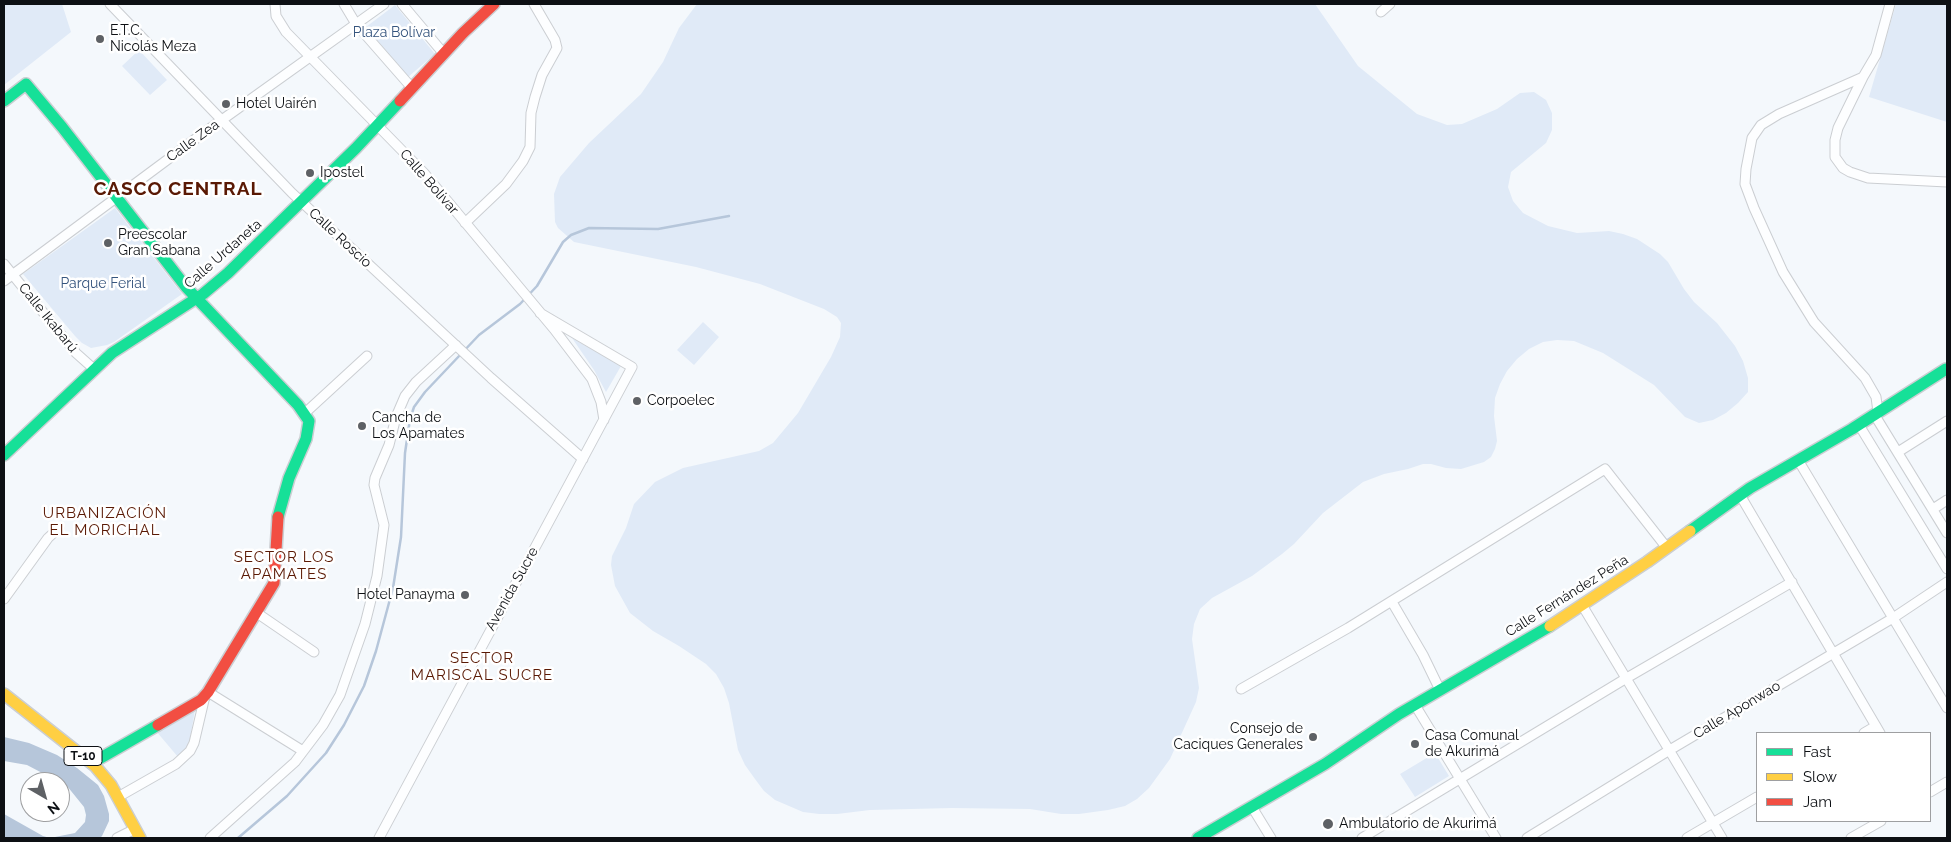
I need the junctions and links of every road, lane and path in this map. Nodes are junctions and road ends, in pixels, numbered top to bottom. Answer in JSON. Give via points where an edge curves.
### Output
{"nodes":[{"id":1,"x":110,"y":4,"type":"edge"},
{"id":2,"x":275,"y":4,"type":"edge"},
{"id":3,"x":344,"y":4,"type":"edge"},
{"id":4,"x":384,"y":4,"type":"edge"},
{"id":5,"x":402,"y":4,"type":"edge"},
{"id":6,"x":494,"y":4,"type":"edge"},
{"id":7,"x":534,"y":4,"type":"edge"},
{"id":8,"x":1390,"y":4,"type":"edge"},
{"id":9,"x":1890,"y":4,"type":"edge"},
{"id":10,"x":1381,"y":12,"type":"dead end"},
{"id":11,"x":356,"y":24,"type":"junction"},
{"id":12,"x":444,"y":54,"type":"junction"},
{"id":13,"x":309,"y":58,"type":"junction"},
{"id":14,"x":1863,"y":77,"type":"junction"},
{"id":15,"x":412,"y":88,"type":"junction"},
{"id":16,"x":4,"y":101,"type":"edge"},
{"id":17,"x":222,"y":120,"type":"junction"},
{"id":18,"x":377,"y":126,"type":"junction"},
{"id":19,"x":1947,"y":182,"type":"edge"},
{"id":20,"x":117,"y":197,"type":"junction"},
{"id":21,"x":302,"y":202,"type":"junction"},
{"id":22,"x":465,"y":223,"type":"junction"},
{"id":23,"x":4,"y":264,"type":"edge"},
{"id":24,"x":12,"y":275,"type":"junction"},
{"id":25,"x":4,"y":281,"type":"edge"},
{"id":26,"x":197,"y":298,"type":"junction"},
{"id":27,"x":540,"y":313,"type":"junction"},
{"id":28,"x":460,"y":350,"type":"junction"},
{"id":29,"x":367,"y":356,"type":"dead end"},
{"id":30,"x":632,"y":367,"type":"joint"},
{"id":31,"x":1946,"y":369,"type":"dead end"},
{"id":32,"x":95,"y":370,"type":"junction"},
{"id":33,"x":305,"y":413,"type":"junction"},
{"id":34,"x":1876,"y":413,"type":"junction"},
{"id":35,"x":604,"y":420,"type":"junction"},
{"id":36,"x":1947,"y":421,"type":"edge"},
{"id":37,"x":1859,"y":425,"type":"junction"},
{"id":38,"x":1898,"y":452,"type":"junction"},
{"id":39,"x":4,"y":454,"type":"edge"},
{"id":40,"x":583,"y":459,"type":"junction"},
{"id":41,"x":1798,"y":460,"type":"junction"},
{"id":42,"x":1740,"y":495,"type":"junction"},
{"id":43,"x":1947,"y":500,"type":"edge"},
{"id":44,"x":1933,"y":509,"type":"junction"},
{"id":45,"x":59,"y":528,"type":"dead end"},
{"id":46,"x":1947,"y":533,"type":"edge"},
{"id":47,"x":1667,"y":548,"type":"junction"},
{"id":48,"x":1947,"y":569,"type":"edge"},
{"id":49,"x":1792,"y":582,"type":"junction"},
{"id":50,"x":1947,"y":582,"type":"edge"},
{"id":51,"x":4,"y":599,"type":"edge"},
{"id":52,"x":1392,"y":602,"type":"junction"},
{"id":53,"x":1582,"y":605,"type":"junction"},
{"id":54,"x":257,"y":613,"type":"junction"},
{"id":55,"x":1893,"y":618,"type":"junction"},
{"id":56,"x":314,"y":652,"type":"dead end"},
{"id":57,"x":1834,"y":653,"type":"junction"},
{"id":58,"x":1625,"y":679,"type":"junction"},
{"id":59,"x":1241,"y":689,"type":"dead end"},
{"id":60,"x":1440,"y":690,"type":"junction"},
{"id":61,"x":4,"y":694,"type":"edge"},
{"id":62,"x":207,"y":694,"type":"junction"},
{"id":63,"x":1415,"y":705,"type":"junction"},
{"id":64,"x":1947,"y":708,"type":"edge"},
{"id":65,"x":1878,"y":730,"type":"edge"},
{"id":66,"x":303,"y":751,"type":"junction"},
{"id":67,"x":1668,"y":751,"type":"junction"},
{"id":68,"x":92,"y":763,"type":"junction"},
{"id":69,"x":1459,"y":779,"type":"junction"},
{"id":70,"x":1947,"y":782,"type":"edge"},
{"id":71,"x":1931,"y":791,"type":"edge"},
{"id":72,"x":118,"y":796,"type":"junction"},
{"id":73,"x":1756,"y":798,"type":"edge"},
{"id":74,"x":1252,"y":807,"type":"junction"},
{"id":75,"x":1879,"y":822,"type":"edge"},
{"id":76,"x":1712,"y":823,"type":"junction"},
{"id":77,"x":138,"y":834,"type":"edge"},
{"id":78,"x":117,"y":838,"type":"edge"},
{"id":79,"x":210,"y":838,"type":"edge"},
{"id":80,"x":379,"y":838,"type":"edge"},
{"id":81,"x":1198,"y":838,"type":"edge"},
{"id":82,"x":1270,"y":838,"type":"edge"},
{"id":83,"x":1362,"y":838,"type":"edge"},
{"id":84,"x":1496,"y":838,"type":"edge"},
{"id":85,"x":1527,"y":838,"type":"edge"},
{"id":86,"x":1687,"y":838,"type":"edge"},
{"id":87,"x":1722,"y":838,"type":"edge"},
{"id":88,"x":1851,"y":838,"type":"edge"}],
"edges":[{"from":1,"to":17,"type":"street","name":"Calle Roscio"},
{"from":2,"to":13,"type":"street","name":"Calle Bolívar","via":[[280,24]]},
{"from":3,"to":11,"type":"street"},
{"from":4,"to":11,"type":"street","name":"Calle Zea"},
{"from":5,"to":12,"type":"street"},
{"from":6,"to":12,"type":"main road","name":"Calle Urdaneta"},
{"from":7,"to":22,"type":"street","via":[[557,48],[542,75],[535,97],[528,154],[506,184]]},
{"from":8,"to":10,"type":"street"},
{"from":9,"to":14,"type":"street","via":[[1876,55]]},
{"from":11,"to":13,"type":"street","name":"Calle Zea"},
{"from":11,"to":15,"type":"street"},
{"from":12,"to":15,"type":"main road","name":"Calle Urdaneta"},
{"from":13,"to":17,"type":"street","name":"Calle Zea"},
{"from":13,"to":18,"type":"street","name":"Calle Bolívar"},
{"from":14,"to":19,"type":"street","via":[[1838,128],[1834,150],[1838,162],[1850,172],[1868,178]]},
{"from":14,"to":34,"type":"street","via":[[1779,114],[1762,125],[1752,138],[1745,184],[1783,272],[1814,322],[1868,382],[1876,397]]},
{"from":15,"to":18,"type":"main road","name":"Calle Urdaneta"},
{"from":16,"to":20,"type":"main road","via":[[26,84]]},
{"from":17,"to":20,"type":"street","name":"Calle Zea"},
{"from":17,"to":21,"type":"street","name":"Calle Roscio"},
{"from":18,"to":21,"type":"main road","name":"Calle Urdaneta"},
{"from":18,"to":22,"type":"street","name":"Calle Bolívar","via":[[424,174]]},
{"from":20,"to":24,"type":"street","name":"Calle Zea"},
{"from":20,"to":26,"type":"main road"},
{"from":21,"to":26,"type":"main road","name":"Calle Urdaneta"},
{"from":21,"to":28,"type":"street","name":"Calle Roscio"},
{"from":22,"to":27,"type":"street","name":"Calle Bolívar"},
{"from":23,"to":24,"type":"street","name":"Calle Ikabarú"},
{"from":24,"to":25,"type":"street","name":"Calle Zea"},
{"from":24,"to":32,"type":"street","name":"Calle Ikabarú","via":[[76,353]]},
{"from":26,"to":32,"type":"main road","name":"Calle Urdaneta","via":[[130,340]]},
{"from":26,"to":33,"type":"main road"},
{"from":27,"to":30,"type":"street","name":"Calle Bolívar"},
{"from":27,"to":35,"type":"street","name":"Calle Bolívar","via":[[592,379]]},
{"from":28,"to":40,"type":"street","name":"Calle Roscio"},
{"from":28,"to":66,"type":"street","via":[[416,382],[399,410],[374,483],[384,525],[370,606],[340,695]]},
{"from":29,"to":33,"type":"street"},
{"from":30,"to":35,"type":"street","name":"Avenida Sucre"},
{"from":31,"to":34,"type":"main road","name":"Calle Fernández Peña"},
{"from":32,"to":39,"type":"main road","name":"Calle Urdaneta"},
{"from":33,"to":54,"type":"main road","via":[[309,429],[284,492],[277,523],[274,583]]},
{"from":34,"to":37,"type":"main road","name":"Calle Fernández Peña"},
{"from":34,"to":38,"type":"street"},
{"from":35,"to":40,"type":"street","name":"Avenida Sucre"},
{"from":36,"to":38,"type":"street"},
{"from":37,"to":41,"type":"main road","name":"Calle Fernández Peña"},
{"from":37,"to":48,"type":"street"},
{"from":38,"to":44,"type":"street"},
{"from":40,"to":80,"type":"street","name":"Avenida Sucre"},
{"from":41,"to":42,"type":"main road","name":"Calle Fernández Peña"},
{"from":41,"to":55,"type":"street"},
{"from":42,"to":47,"type":"main road","name":"Calle Fernández Peña"},
{"from":42,"to":49,"type":"street"},
{"from":43,"to":44,"type":"street"},
{"from":44,"to":46,"type":"street"},
{"from":45,"to":51,"type":"street","via":[[48,538]]},
{"from":47,"to":52,"type":"street","via":[[1605,469]]},
{"from":47,"to":53,"type":"main road","name":"Calle Fernández Peña"},
{"from":49,"to":57,"type":"street"},
{"from":49,"to":58,"type":"street"},
{"from":50,"to":55,"type":"street","name":"Calle Aponwao"},
{"from":52,"to":59,"type":"street"},
{"from":52,"to":60,"type":"street"},
{"from":53,"to":58,"type":"street"},
{"from":53,"to":60,"type":"main road","name":"Calle Fernández Peña"},
{"from":54,"to":56,"type":"street"},
{"from":54,"to":62,"type":"main road"},
{"from":55,"to":57,"type":"street","name":"Calle Aponwao"},
{"from":55,"to":64,"type":"street"},
{"from":57,"to":65,"type":"street"},
{"from":57,"to":67,"type":"street","name":"Calle Aponwao"},
{"from":58,"to":67,"type":"street"},
{"from":58,"to":69,"type":"street"},
{"from":60,"to":63,"type":"main road","name":"Calle Fernández Peña"},
{"from":61,"to":68,"type":"main road","number":"T-10"},
{"from":62,"to":66,"type":"street"},
{"from":62,"to":68,"type":"main road"},
{"from":62,"to":72,"type":"street","via":[[190,751],[171,768]]},
{"from":63,"to":69,"type":"street"},
{"from":63,"to":74,"type":"main road","name":"Calle Fernández Peña","via":[[1340,755]]},
{"from":66,"to":79,"type":"street"},
{"from":67,"to":76,"type":"street"},
{"from":67,"to":85,"type":"street","name":"Calle Aponwao"},
{"from":68,"to":72,"type":"main road","number":"T-10"},
{"from":69,"to":83,"type":"street"},
{"from":69,"to":84,"type":"street"},
{"from":70,"to":71,"type":"street"},
{"from":72,"to":77,"type":"main road","number":"T-10"},
{"from":73,"to":76,"type":"street"},
{"from":74,"to":81,"type":"main road","name":"Calle Fernández Peña"},
{"from":74,"to":82,"type":"street"},
{"from":75,"to":88,"type":"street"},
{"from":76,"to":86,"type":"street"},
{"from":76,"to":87,"type":"street"},
{"from":77,"to":78,"type":"street"}]}
